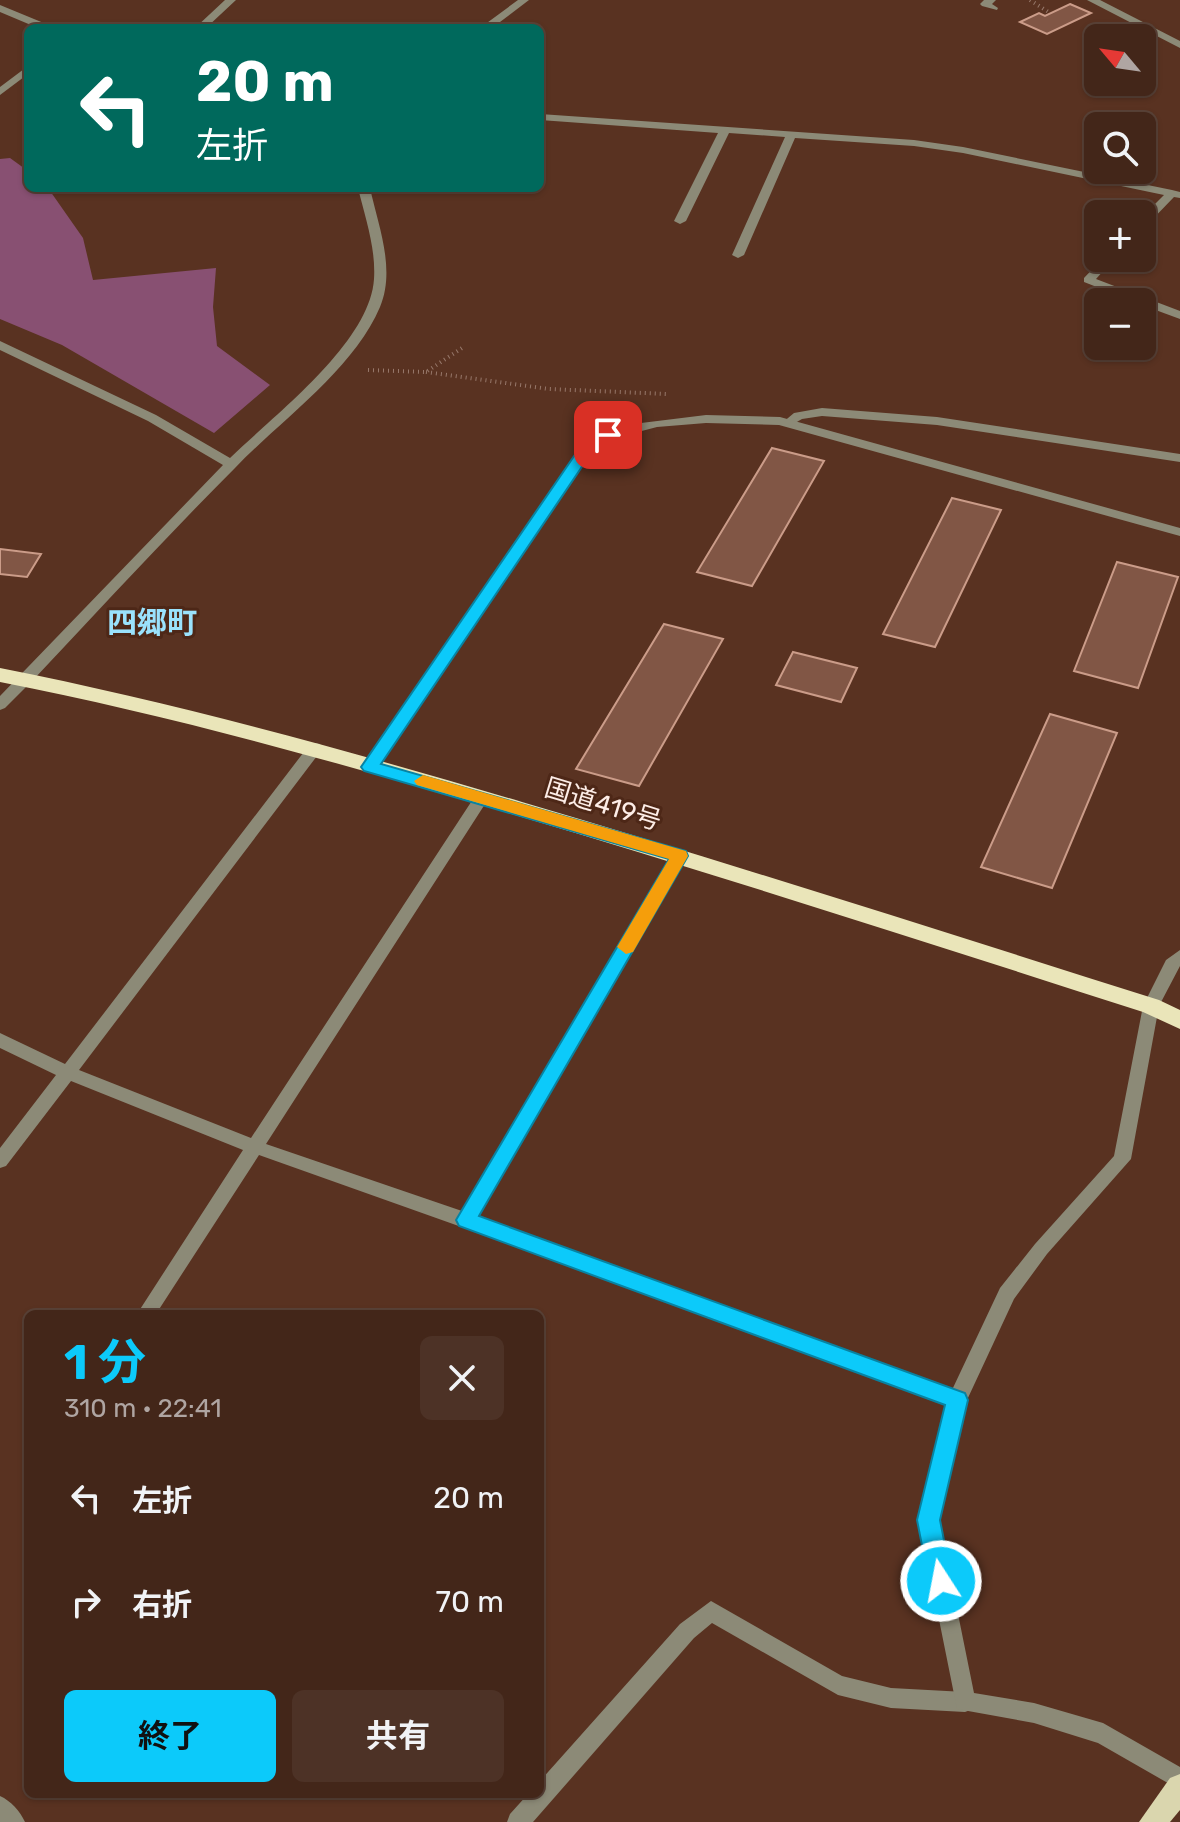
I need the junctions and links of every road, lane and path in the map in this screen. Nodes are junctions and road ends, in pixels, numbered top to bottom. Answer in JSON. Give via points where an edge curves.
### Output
{"nodes":[{"id":1,"x":231,"y":0,"type":"edge"},
{"id":2,"x":524,"y":0,"type":"edge"},
{"id":3,"x":1030,"y":0,"type":"edge"},
{"id":4,"x":1092,"y":0,"type":"edge"},
{"id":5,"x":0,"y":8,"type":"edge"},
{"id":6,"x":1050,"y":13,"type":"dead end"},
{"id":7,"x":38,"y":24,"type":"edge"},
{"id":8,"x":204,"y":24,"type":"edge"},
{"id":9,"x":491,"y":24,"type":"edge"},
{"id":10,"x":1180,"y":45,"type":"edge"},
{"id":11,"x":24,"y":72,"type":"edge"},
{"id":12,"x":0,"y":92,"type":"edge"},
{"id":13,"x":544,"y":117,"type":"edge"},
{"id":14,"x":725,"y":130,"type":"junction"},
{"id":15,"x":792,"y":133,"type":"junction"},
{"id":16,"x":365,"y":192,"type":"edge"},
{"id":17,"x":1176,"y":194,"type":"edge"},
{"id":18,"x":1156,"y":212,"type":"edge"},
{"id":19,"x":680,"y":221,"type":"dead end"},
{"id":20,"x":738,"y":255,"type":"dead end"},
{"id":21,"x":1096,"y":272,"type":"edge"},
{"id":22,"x":1180,"y":315,"type":"edge"},
{"id":23,"x":0,"y":345,"type":"edge"},
{"id":24,"x":462,"y":348,"type":"dead end"},
{"id":25,"x":332,"y":364,"type":"junction"},
{"id":26,"x":426,"y":372,"type":"junction"},
{"id":27,"x":673,"y":394,"type":"dead end"},
{"id":28,"x":788,"y":423,"type":"junction"},
{"id":29,"x":1180,"y":458,"type":"edge"},
{"id":30,"x":231,"y":464,"type":"junction"},
{"id":31,"x":1180,"y":532,"type":"edge"},
{"id":32,"x":0,"y":675,"type":"edge"},
{"id":33,"x":25,"y":680,"type":"junction"},
{"id":34,"x":0,"y":705,"type":"edge"},
{"id":35,"x":315,"y":748,"type":"junction"},
{"id":36,"x":370,"y":767,"type":"junction"},
{"id":37,"x":482,"y":797,"type":"junction"},
{"id":38,"x":679,"y":856,"type":"junction"},
{"id":39,"x":1180,"y":956,"type":"edge"},
{"id":40,"x":1151,"y":1006,"type":"junction"},
{"id":41,"x":1180,"y":1020,"type":"edge"},
{"id":42,"x":0,"y":1040,"type":"edge"},
{"id":43,"x":65,"y":1074,"type":"junction"},
{"id":44,"x":256,"y":1147,"type":"junction"},
{"id":45,"x":0,"y":1161,"type":"edge"},
{"id":46,"x":466,"y":1220,"type":"junction"},
{"id":47,"x":149,"y":1310,"type":"edge"},
{"id":48,"x":957,"y":1400,"type":"junction"},
{"id":49,"x":965,"y":1702,"type":"junction"},
{"id":50,"x":1180,"y":1779,"type":"edge"},
{"id":51,"x":1180,"y":1788,"type":"edge"},
{"id":52,"x":544,"y":1793,"type":"edge"},
{"id":53,"x":539,"y":1798,"type":"edge"},
{"id":54,"x":0,"y":1807,"type":"edge"},
{"id":55,"x":14,"y":1822,"type":"edge"},
{"id":56,"x":518,"y":1822,"type":"edge"},
{"id":57,"x":1153,"y":1822,"type":"edge"}],
"edges":[{"from":1,"to":8,"type":"street"},
{"from":2,"to":9,"type":"street"},
{"from":3,"to":6,"type":"path"},
{"from":4,"to":10,"type":"street"},
{"from":5,"to":7,"type":"street"},
{"from":11,"to":12,"type":"street"},
{"from":13,"to":14,"type":"street"},
{"from":14,"to":15,"type":"street"},
{"from":14,"to":19,"type":"street"},
{"from":15,"to":17,"type":"street","via":[[963,150]]},
{"from":15,"to":20,"type":"street"},
{"from":16,"to":25,"type":"street","via":[[381,283],[373,308]]},
{"from":17,"to":18,"type":"street"},
{"from":21,"to":22,"type":"street","via":[[1088,280]]},
{"from":23,"to":30,"type":"street","via":[[152,418]]},
{"from":24,"to":26,"type":"path"},
{"from":25,"to":26,"type":"path"},
{"from":25,"to":30,"type":"street"},
{"from":26,"to":27,"type":"path","via":[[549,389]]},
{"from":28,"to":29,"type":"street","via":[[822,412],[937,421]]},
{"from":28,"to":31,"type":"street"},
{"from":28,"to":36,"type":"street","via":[[717,418],[633,427],[589,446]]},
{"from":30,"to":33,"type":"street"},
{"from":32,"to":33,"type":"highway","name":"国道419号"},
{"from":33,"to":34,"type":"street"},
{"from":33,"to":35,"type":"highway","name":"国道419号"},
{"from":35,"to":36,"type":"highway","name":"国道419号"},
{"from":35,"to":43,"type":"street"},
{"from":36,"to":37,"type":"highway","name":"国道419号"},
{"from":37,"to":38,"type":"highway","name":"国道419号"},
{"from":37,"to":44,"type":"street"},
{"from":38,"to":40,"type":"highway","name":"国道419号"},
{"from":38,"to":46,"type":"street"},
{"from":39,"to":40,"type":"street"},
{"from":40,"to":41,"type":"highway","name":"国道419号"},
{"from":40,"to":48,"type":"street","via":[[1122,1159],[1007,1294]]},
{"from":42,"to":43,"type":"street"},
{"from":43,"to":44,"type":"street"},
{"from":43,"to":45,"type":"street"},
{"from":44,"to":46,"type":"street"},
{"from":44,"to":47,"type":"street"},
{"from":46,"to":48,"type":"street"},
{"from":48,"to":49,"type":"street","via":[[929,1520]]},
{"from":49,"to":50,"type":"street","via":[[1034,1713],[1103,1734]]},
{"from":49,"to":52,"type":"street","via":[[891,1698],[838,1685],[711,1611],[687,1631]]},
{"from":51,"to":57,"type":"main road"},
{"from":53,"to":56,"type":"street"},
{"from":54,"to":55,"type":"street"}]}
